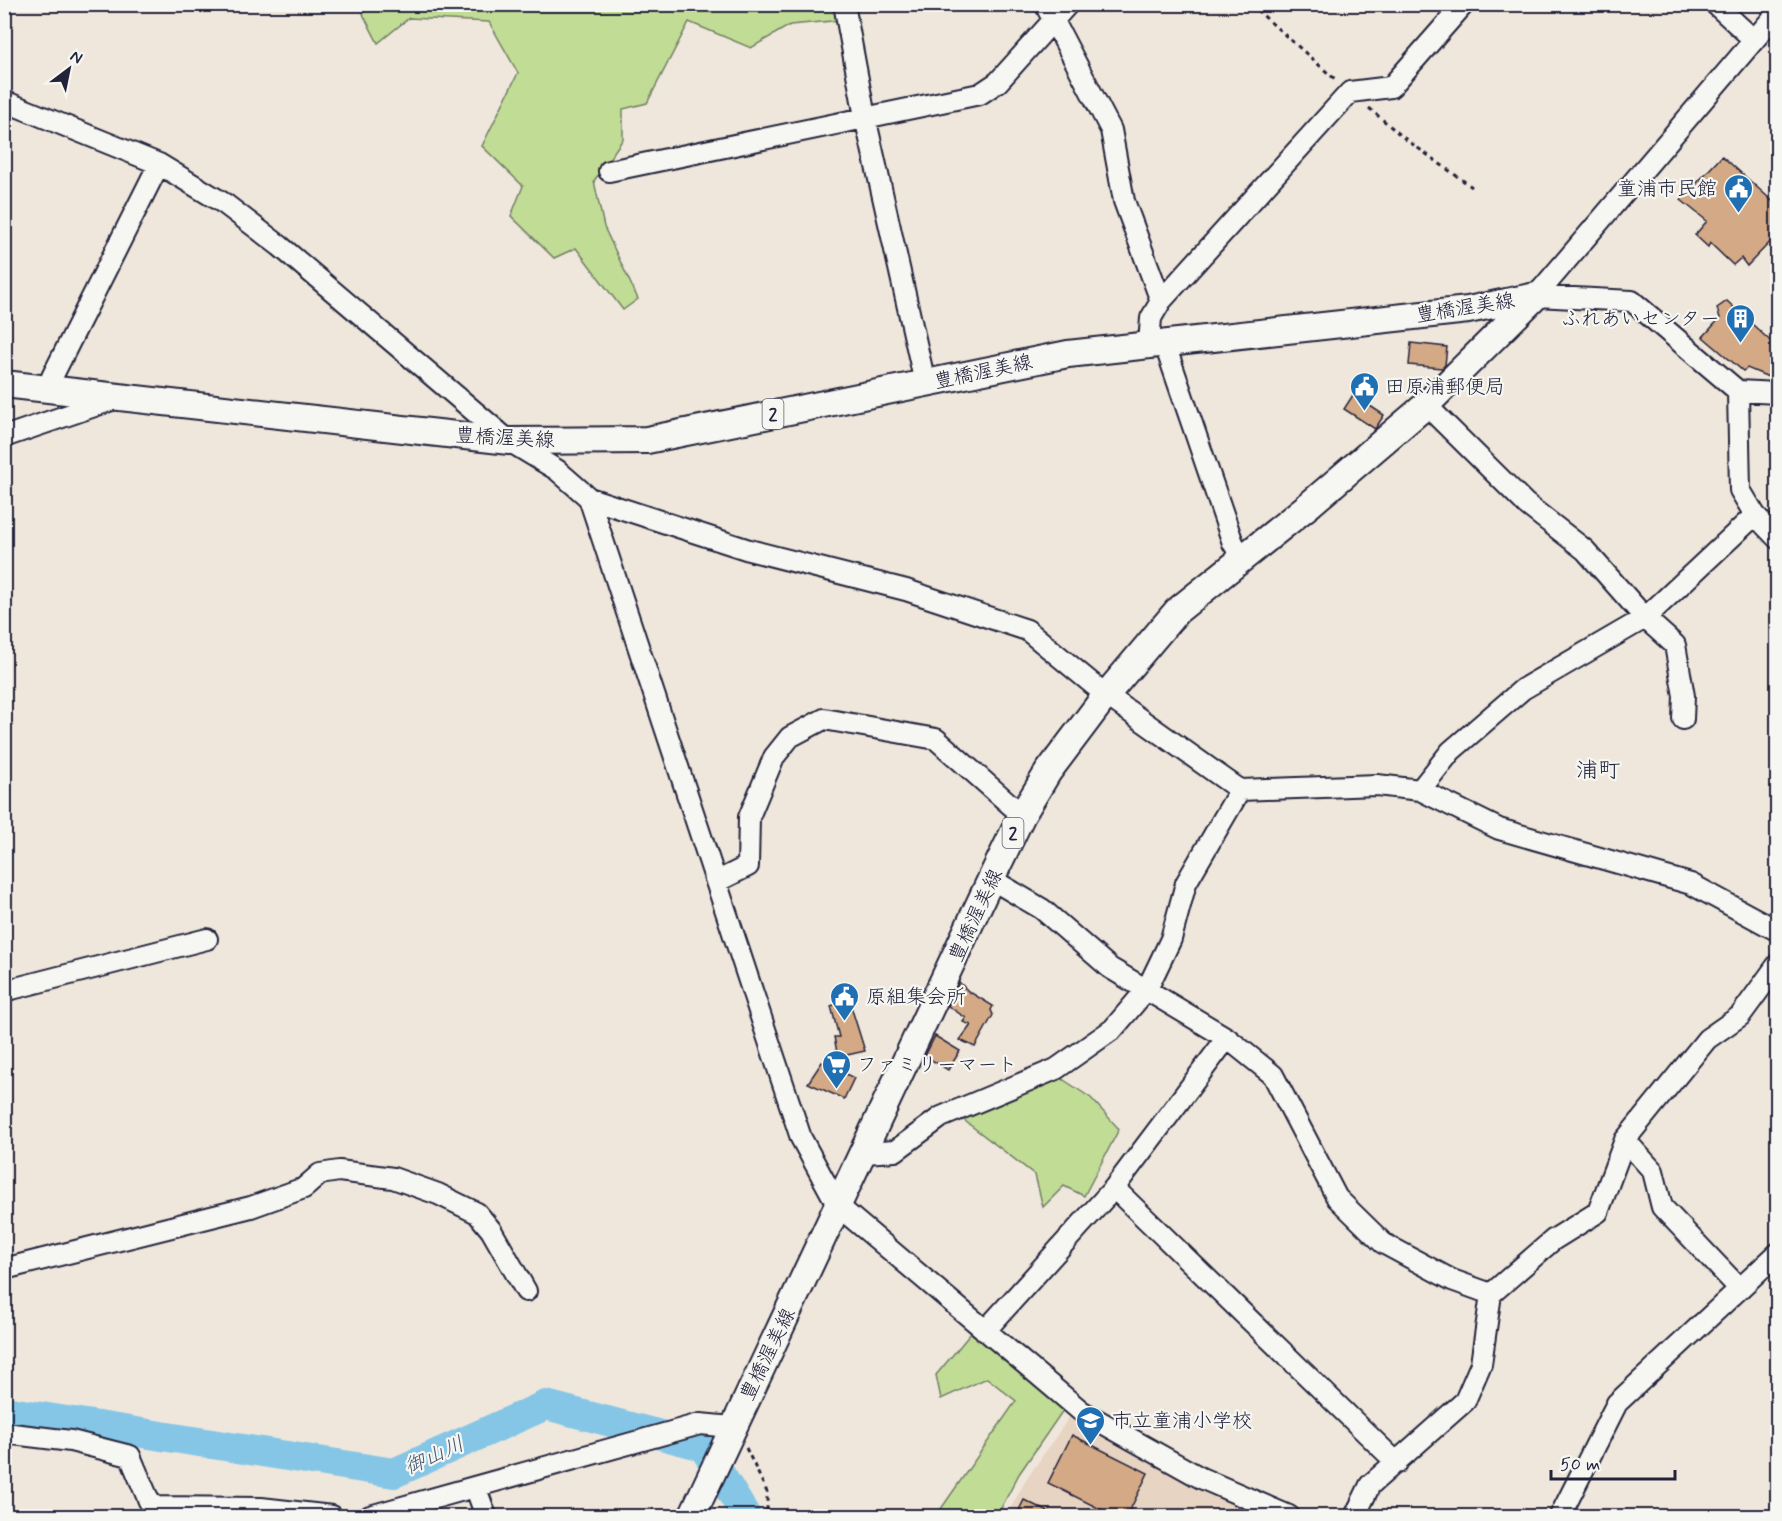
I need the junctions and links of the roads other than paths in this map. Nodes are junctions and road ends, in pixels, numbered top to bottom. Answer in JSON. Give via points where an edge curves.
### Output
{"nodes":[{"id":1,"x":844,"y":4,"type":"edge"},
{"id":2,"x":1068,"y":4,"type":"edge"},
{"id":3,"x":1464,"y":4,"type":"edge"},
{"id":4,"x":1715,"y":4,"type":"edge"},
{"id":5,"x":1050,"y":12,"type":"edge"},
{"id":6,"x":1778,"y":12,"type":"edge"},
{"id":7,"x":1753,"y":39,"type":"junction"},
{"id":8,"x":4,"y":101,"type":"edge"},
{"id":9,"x":865,"y":117,"type":"junction"},
{"id":10,"x":159,"y":164,"type":"junction"},
{"id":11,"x":609,"y":171,"type":"dead end"},
{"id":12,"x":1536,"y":296,"type":"junction"},
{"id":13,"x":1161,"y":301,"type":"junction"},
{"id":14,"x":1157,"y":343,"type":"junction"},
{"id":15,"x":925,"y":383,"type":"junction"},
{"id":16,"x":4,"y":384,"type":"edge"},
{"id":17,"x":49,"y":389,"type":"junction"},
{"id":18,"x":1738,"y":392,"type":"junction"},
{"id":19,"x":1778,"y":393,"type":"edge"},
{"id":20,"x":118,"y":398,"type":"junction"},
{"id":21,"x":1426,"y":405,"type":"junction"},
{"id":22,"x":4,"y":437,"type":"edge"},
{"id":23,"x":509,"y":441,"type":"junction"},
{"id":24,"x":589,"y":498,"type":"junction"},
{"id":25,"x":1755,"y":515,"type":"junction"},
{"id":26,"x":1778,"y":539,"type":"edge"},
{"id":27,"x":1243,"y":558,"type":"junction"},
{"id":28,"x":1644,"y":618,"type":"junction"},
{"id":29,"x":1106,"y":695,"type":"junction"},
{"id":30,"x":1683,"y":719,"type":"dead end"},
{"id":31,"x":1240,"y":790,"type":"junction"},
{"id":32,"x":1420,"y":790,"type":"junction"},
{"id":33,"x":1022,"y":815,"type":"junction"},
{"id":34,"x":991,"y":879,"type":"junction"},
{"id":35,"x":716,"y":882,"type":"junction"},
{"id":36,"x":1778,"y":931,"type":"edge"},
{"id":37,"x":207,"y":939,"type":"dead end"},
{"id":38,"x":1778,"y":964,"type":"edge"},
{"id":39,"x":1147,"y":989,"type":"junction"},
{"id":40,"x":4,"y":991,"type":"edge"},
{"id":41,"x":1227,"y":1038,"type":"junction"},
{"id":42,"x":1625,"y":1140,"type":"junction"},
{"id":43,"x":864,"y":1153,"type":"junction"},
{"id":44,"x":1114,"y":1188,"type":"junction"},
{"id":45,"x":838,"y":1206,"type":"junction"},
{"id":46,"x":1778,"y":1253,"type":"edge"},
{"id":47,"x":4,"y":1269,"type":"edge"},
{"id":48,"x":1739,"y":1288,"type":"junction"},
{"id":49,"x":526,"y":1291,"type":"dead end"},
{"id":50,"x":1491,"y":1294,"type":"junction"},
{"id":51,"x":984,"y":1331,"type":"junction"},
{"id":52,"x":730,"y":1432,"type":"junction"},
{"id":53,"x":4,"y":1433,"type":"edge"},
{"id":54,"x":1397,"y":1463,"type":"junction"},
{"id":55,"x":476,"y":1489,"type":"junction"},
{"id":56,"x":332,"y":1516,"type":"edge"},
{"id":57,"x":370,"y":1516,"type":"edge"},
{"id":58,"x":486,"y":1516,"type":"edge"},
{"id":59,"x":692,"y":1516,"type":"edge"},
{"id":60,"x":1289,"y":1516,"type":"edge"},
{"id":61,"x":1355,"y":1516,"type":"edge"},
{"id":62,"x":1560,"y":1516,"type":"edge"}],
"edges":[{"from":1,"to":9,"type":"street"},
{"from":2,"to":5,"type":"street"},
{"from":3,"to":13,"type":"street","via":[[1391,87],[1350,92]]},
{"from":4,"to":7,"type":"street"},
{"from":5,"to":9,"type":"street","via":[[998,82],[980,94]]},
{"from":5,"to":13,"type":"street","via":[[1111,130],[1124,201]]},
{"from":6,"to":7,"type":"street"},
{"from":7,"to":12,"type":"street"},
{"from":8,"to":10,"type":"street"},
{"from":9,"to":11,"type":"street"},
{"from":9,"to":15,"type":"street"},
{"from":10,"to":17,"type":"street"},
{"from":10,"to":23,"type":"street","via":[[225,204],[280,246]]},
{"from":12,"to":14,"type":"main road","name":"豊橋渥美線","number":"2","via":[[1468,310]]},
{"from":12,"to":18,"type":"street","via":[[1632,301]]},
{"from":12,"to":21,"type":"main road","name":"豊橋渥美線","number":"2"},
{"from":13,"to":14,"type":"street","via":[[1151,318]]},
{"from":14,"to":15,"type":"main road","name":"豊橋渥美線","number":"2","via":[[1068,354]]},
{"from":14,"to":27,"type":"street","via":[[1233,543]]},
{"from":15,"to":23,"type":"main road","name":"豊橋渥美線","number":"2","via":[[647,440]]},
{"from":16,"to":17,"type":"main road","name":"豊橋渥美線","number":"2"},
{"from":17,"to":20,"type":"main road","name":"豊橋渥美線","number":"2"},
{"from":18,"to":19,"type":"street"},
{"from":18,"to":25,"type":"street","via":[[1740,490]]},
{"from":20,"to":22,"type":"street"},
{"from":20,"to":23,"type":"main road","name":"豊橋渥美線","number":"2"},
{"from":21,"to":27,"type":"main road","name":"豊橋渥美線","number":"2"},
{"from":21,"to":28,"type":"street","via":[[1526,504],[1586,550]]},
{"from":23,"to":24,"type":"street","via":[[556,470]]},
{"from":24,"to":29,"type":"street","via":[[749,550],[906,590],[1027,630]]},
{"from":24,"to":35,"type":"street"},
{"from":25,"to":26,"type":"street"},
{"from":25,"to":28,"type":"street"},
{"from":27,"to":29,"type":"main road","name":"豊橋渥美線","number":"2","via":[[1177,611]]},
{"from":28,"to":30,"type":"street","via":[[1675,645],[1684,696]]},
{"from":28,"to":32,"type":"street","via":[[1522,689],[1451,751]]},
{"from":29,"to":31,"type":"street"},
{"from":29,"to":33,"type":"main road","name":"豊橋渥美線","number":"2","via":[[1048,772]]},
{"from":31,"to":32,"type":"street","via":[[1377,785]]},
{"from":31,"to":39,"type":"street","via":[[1186,883],[1171,939]]},
{"from":32,"to":36,"type":"street","via":[[1499,829],[1691,884]]},
{"from":33,"to":34,"type":"main road","name":"豊橋渥美線","number":"2"},
{"from":33,"to":35,"type":"street","via":[[936,739],[824,719],[790,737],[774,757],[749,817],[748,866]]},
{"from":34,"to":39,"type":"street","via":[[1042,909],[1110,968]]},
{"from":34,"to":43,"type":"main road","name":"豊橋渥美線","number":"2"},
{"from":35,"to":45,"type":"street","via":[[801,1138]]},
{"from":37,"to":40,"type":"street"},
{"from":38,"to":42,"type":"street","via":[[1740,1017],[1707,1039]]},
{"from":39,"to":41,"type":"street"},
{"from":39,"to":43,"type":"street","via":[[1113,1029],[1056,1069],[941,1117],[895,1151]]},
{"from":41,"to":44,"type":"street"},
{"from":41,"to":50,"type":"street","via":[[1273,1075],[1337,1198],[1383,1243],[1452,1280]]},
{"from":42,"to":48,"type":"street","via":[[1653,1171],[1662,1207]]},
{"from":42,"to":50,"type":"street","via":[[1598,1212],[1553,1240]]},
{"from":43,"to":45,"type":"main road","name":"豊橋渥美線","number":"2"},
{"from":44,"to":51,"type":"street"},
{"from":44,"to":54,"type":"street"},
{"from":45,"to":51,"type":"street"},
{"from":45,"to":52,"type":"main road","name":"豊橋渥美線","number":"2"},
{"from":46,"to":48,"type":"street"},
{"from":47,"to":49,"type":"street","via":[[251,1207],[299,1191],[320,1174],[339,1171],[393,1178],[477,1213]]},
{"from":48,"to":62,"type":"street","via":[[1617,1403]]},
{"from":50,"to":54,"type":"street","via":[[1481,1364],[1465,1401]]},
{"from":51,"to":60,"type":"street","via":[[1081,1411],[1201,1478]]},
{"from":52,"to":55,"type":"street","via":[[699,1424]]},
{"from":52,"to":59,"type":"main road","name":"豊橋渥美線","number":"2"},
{"from":53,"to":56,"type":"street","via":[[71,1441],[130,1456],[149,1501],[156,1507],[261,1508]]},
{"from":54,"to":61,"type":"street","via":[[1370,1485]]},
{"from":55,"to":57,"type":"street"},
{"from":55,"to":58,"type":"street"}]}
